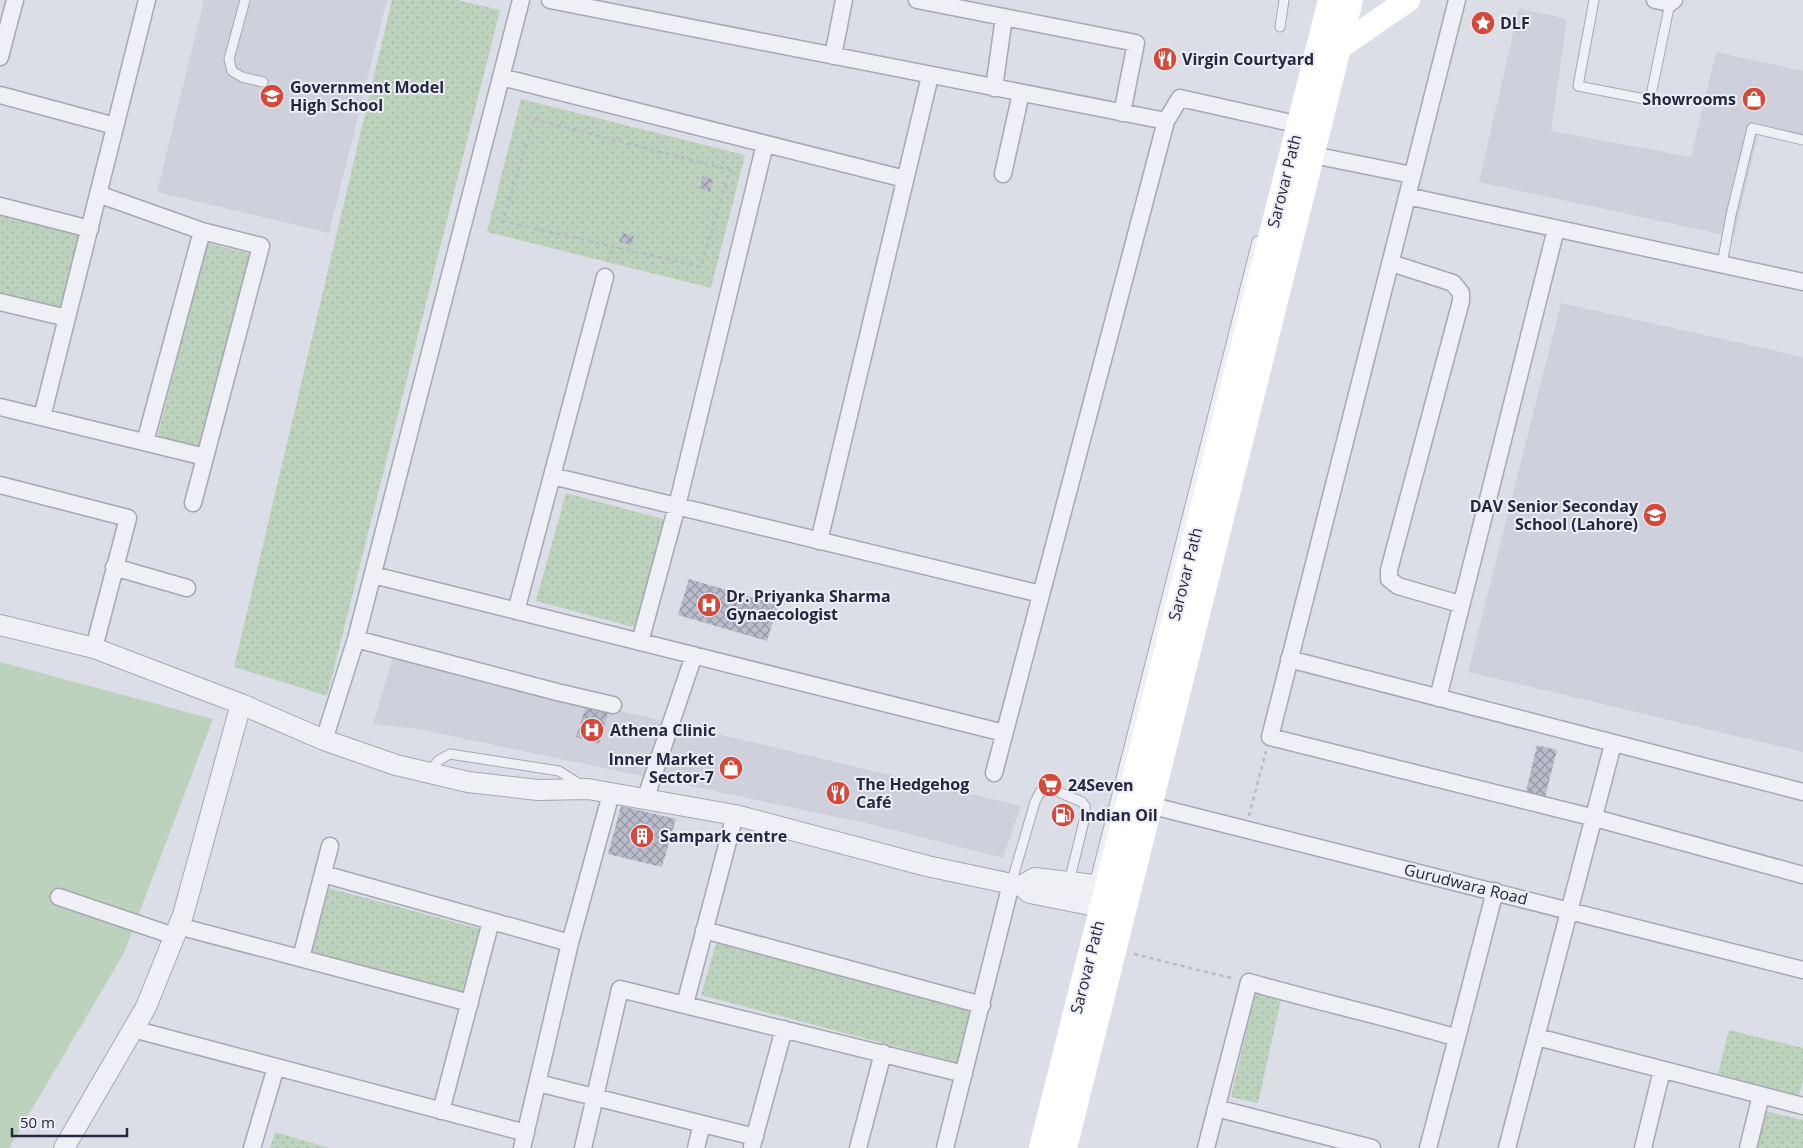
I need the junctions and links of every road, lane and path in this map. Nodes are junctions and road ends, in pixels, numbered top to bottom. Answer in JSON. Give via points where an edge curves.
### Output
{"nodes":[{"id":1,"x":15,"y":0,"type":"edge"},
{"id":2,"x":147,"y":0,"type":"edge"},
{"id":3,"x":245,"y":0,"type":"edge"},
{"id":4,"x":521,"y":0,"type":"edge"},
{"id":5,"x":550,"y":0,"type":"edge"},
{"id":6,"x":844,"y":0,"type":"edge"},
{"id":7,"x":917,"y":0,"type":"edge"},
{"id":8,"x":1284,"y":0,"type":"edge"},
{"id":9,"x":1313,"y":0,"type":"edge"},
{"id":10,"x":1330,"y":0,"type":"edge"},
{"id":11,"x":1351,"y":0,"type":"edge"},
{"id":12,"x":1408,"y":0,"type":"edge"},
{"id":13,"x":1456,"y":0,"type":"edge"},
{"id":14,"x":1594,"y":0,"type":"edge"},
{"id":15,"x":1667,"y":1,"type":"edge"},
{"id":16,"x":1004,"y":17,"type":"junction"},
{"id":17,"x":1280,"y":27,"type":"dead end"},
{"id":18,"x":1323,"y":27,"type":"junction"},
{"id":19,"x":1340,"y":47,"type":"junction"},
{"id":20,"x":0,"y":56,"type":"edge"},
{"id":21,"x":833,"y":56,"type":"junction"},
{"id":22,"x":930,"y":76,"type":"junction"},
{"id":23,"x":501,"y":77,"type":"junction"},
{"id":24,"x":263,"y":82,"type":"dead end"},
{"id":25,"x":994,"y":88,"type":"junction"},
{"id":26,"x":1021,"y":93,"type":"junction"},
{"id":27,"x":0,"y":95,"type":"edge"},
{"id":28,"x":1122,"y":112,"type":"junction"},
{"id":29,"x":1292,"y":115,"type":"junction"},
{"id":30,"x":1166,"y":121,"type":"junction"},
{"id":31,"x":115,"y":126,"type":"junction"},
{"id":32,"x":1803,"y":140,"type":"edge"},
{"id":33,"x":765,"y":144,"type":"junction"},
{"id":34,"x":1313,"y":155,"type":"junction"},
{"id":35,"x":1003,"y":174,"type":"dead end"},
{"id":36,"x":1412,"y":175,"type":"junction"},
{"id":37,"x":905,"y":180,"type":"junction"},
{"id":38,"x":98,"y":194,"type":"junction"},
{"id":39,"x":1407,"y":196,"type":"junction"},
{"id":40,"x":0,"y":206,"type":"edge"},
{"id":41,"x":1260,"y":228,"type":"dead end"},
{"id":42,"x":1556,"y":228,"type":"junction"},
{"id":43,"x":90,"y":229,"type":"junction"},
{"id":44,"x":202,"y":230,"type":"junction"},
{"id":45,"x":1391,"y":263,"type":"junction"},
{"id":46,"x":1722,"y":264,"type":"junction"},
{"id":47,"x":701,"y":267,"type":"joint"},
{"id":48,"x":605,"y":277,"type":"dead end"},
{"id":49,"x":1803,"y":282,"type":"edge"},
{"id":50,"x":0,"y":302,"type":"edge"},
{"id":51,"x":67,"y":318,"type":"junction"},
{"id":52,"x":0,"y":407,"type":"edge"},
{"id":53,"x":42,"y":417,"type":"junction"},
{"id":54,"x":146,"y":442,"type":"junction"},
{"id":55,"x":205,"y":457,"type":"junction"},
{"id":56,"x":552,"y":476,"type":"junction"},
{"id":57,"x":0,"y":485,"type":"edge"},
{"id":58,"x":193,"y":503,"type":"dead end"},
{"id":59,"x":677,"y":506,"type":"junction"},
{"id":60,"x":819,"y":541,"type":"junction"},
{"id":61,"x":114,"y":567,"type":"junction"},
{"id":62,"x":373,"y":575,"type":"junction"},
{"id":63,"x":187,"y":588,"type":"dead end"},
{"id":64,"x":1041,"y":594,"type":"junction"},
{"id":65,"x":1460,"y":604,"type":"junction"},
{"id":66,"x":516,"y":611,"type":"junction"},
{"id":67,"x":0,"y":625,"type":"edge"},
{"id":68,"x":356,"y":639,"type":"junction"},
{"id":69,"x":640,"y":642,"type":"junction"},
{"id":70,"x":94,"y":648,"type":"junction"},
{"id":71,"x":694,"y":655,"type":"junction"},
{"id":72,"x":1290,"y":659,"type":"junction"},
{"id":73,"x":1438,"y":698,"type":"junction"},
{"id":74,"x":241,"y":704,"type":"junction"},
{"id":75,"x":613,"y":705,"type":"dead end"},
{"id":76,"x":1004,"y":734,"type":"junction"},
{"id":77,"x":1270,"y":737,"type":"junction"},
{"id":78,"x":324,"y":740,"type":"junction"},
{"id":79,"x":1613,"y":744,"type":"junction"},
{"id":80,"x":428,"y":773,"type":"junction"},
{"id":81,"x":994,"y":773,"type":"dead end"},
{"id":82,"x":588,"y":789,"type":"junction"},
{"id":83,"x":1803,"y":792,"type":"edge"},
{"id":84,"x":611,"y":794,"type":"junction"},
{"id":85,"x":645,"y":800,"type":"junction"},
{"id":86,"x":1140,"y":803,"type":"junction"},
{"id":87,"x":735,"y":815,"type":"junction"},
{"id":88,"x":1249,"y":816,"type":"dead end"},
{"id":89,"x":1595,"y":818,"type":"junction"},
{"id":90,"x":330,"y":846,"type":"dead end"},
{"id":91,"x":323,"y":874,"type":"junction"},
{"id":92,"x":1803,"y":875,"type":"edge"},
{"id":93,"x":1069,"y":882,"type":"junction"},
{"id":94,"x":1016,"y":885,"type":"junction"},
{"id":95,"x":1495,"y":891,"type":"junction"},
{"id":96,"x":59,"y":897,"type":"dead end"},
{"id":97,"x":1111,"y":897,"type":"junction"},
{"id":98,"x":1570,"y":911,"type":"junction"},
{"id":99,"x":491,"y":921,"type":"junction"},
{"id":100,"x":704,"y":930,"type":"junction"},
{"id":101,"x":176,"y":931,"type":"junction"},
{"id":102,"x":570,"y":943,"type":"junction"},
{"id":103,"x":1115,"y":950,"type":"junction"},
{"id":104,"x":301,"y":958,"type":"junction"},
{"id":105,"x":1803,"y":970,"type":"edge"},
{"id":106,"x":1249,"y":982,"type":"junction"},
{"id":107,"x":470,"y":1003,"type":"junction"},
{"id":108,"x":684,"y":1004,"type":"junction"},
{"id":109,"x":982,"y":1005,"type":"junction"},
{"id":110,"x":133,"y":1029,"type":"junction"},
{"id":111,"x":784,"y":1029,"type":"junction"},
{"id":112,"x":1537,"y":1037,"type":"junction"},
{"id":113,"x":1457,"y":1038,"type":"junction"},
{"id":114,"x":883,"y":1053,"type":"junction"},
{"id":115,"x":276,"y":1067,"type":"junction"},
{"id":116,"x":1662,"y":1070,"type":"junction"},
{"id":117,"x":964,"y":1074,"type":"junction"},
{"id":118,"x":538,"y":1083,"type":"junction"},
{"id":119,"x":1761,"y":1095,"type":"junction"},
{"id":120,"x":595,"y":1097,"type":"junction"},
{"id":121,"x":1803,"y":1106,"type":"edge"},
{"id":122,"x":1216,"y":1108,"type":"junction"},
{"id":123,"x":441,"y":1111,"type":"junction"},
{"id":124,"x":702,"y":1124,"type":"junction"},
{"id":125,"x":524,"y":1141,"type":"edge"},
{"id":126,"x":753,"y":1143,"type":"edge"},
{"id":127,"x":64,"y":1148,"type":"edge"},
{"id":128,"x":252,"y":1148,"type":"edge"},
{"id":129,"x":583,"y":1148,"type":"edge"},
{"id":130,"x":696,"y":1148,"type":"edge"},
{"id":131,"x":858,"y":1148,"type":"edge"},
{"id":132,"x":945,"y":1148,"type":"edge"},
{"id":133,"x":1041,"y":1148,"type":"edge"},
{"id":134,"x":1065,"y":1148,"type":"edge"},
{"id":135,"x":1206,"y":1148,"type":"edge"},
{"id":136,"x":1372,"y":1148,"type":"edge"},
{"id":137,"x":1428,"y":1148,"type":"edge"},
{"id":138,"x":1507,"y":1148,"type":"edge"},
{"id":139,"x":1643,"y":1148,"type":"edge"},
{"id":140,"x":1748,"y":1148,"type":"edge"}],
"edges":[{"from":1,"to":20,"type":"street"},
{"from":2,"to":31,"type":"street"},
{"from":3,"to":24,"type":"lane","via":[[229,59],[232,71]]},
{"from":4,"to":23,"type":"street"},
{"from":5,"to":21,"type":"street"},
{"from":6,"to":21,"type":"street"},
{"from":7,"to":16,"type":"street"},
{"from":8,"to":17,"type":"lane"},
{"from":9,"to":18,"type":"main road"},
{"from":10,"to":18,"type":"main road","name":"Sarovar Path"},
{"from":11,"to":19,"type":"main road","name":"Sarovar Path"},
{"from":12,"to":19,"type":"main road"},
{"from":13,"to":36,"type":"street"},
{"from":14,"to":15,"type":"lane","via":[[1578,86],[1650,100]]},
{"from":16,"to":25,"type":"street"},
{"from":16,"to":28,"type":"street","via":[[1136,43]]},
{"from":18,"to":29,"type":"main road","name":"Sarovar Path"},
{"from":19,"to":34,"type":"main road","name":"Sarovar Path"},
{"from":21,"to":22,"type":"street"},
{"from":22,"to":25,"type":"street"},
{"from":22,"to":37,"type":"street"},
{"from":23,"to":33,"type":"street"},
{"from":23,"to":62,"type":"street"},
{"from":25,"to":26,"type":"street"},
{"from":26,"to":28,"type":"street"},
{"from":26,"to":35,"type":"street"},
{"from":27,"to":31,"type":"street"},
{"from":28,"to":30,"type":"street"},
{"from":29,"to":30,"type":"street","via":[[1180,98]]},
{"from":29,"to":86,"type":"main road","name":"Sarovar Path"},
{"from":30,"to":64,"type":"street"},
{"from":31,"to":38,"type":"street"},
{"from":32,"to":46,"type":"lane","via":[[1752,128]]},
{"from":33,"to":37,"type":"street"},
{"from":33,"to":59,"type":"street"},
{"from":34,"to":36,"type":"street"},
{"from":34,"to":86,"type":"main road","name":"Sarovar Path"},
{"from":36,"to":39,"type":"street"},
{"from":37,"to":60,"type":"street"},
{"from":38,"to":43,"type":"street"},
{"from":38,"to":44,"type":"street"},
{"from":39,"to":42,"type":"street"},
{"from":39,"to":45,"type":"street"},
{"from":40,"to":43,"type":"street"},
{"from":41,"to":97,"type":"lane"},
{"from":42,"to":46,"type":"street"},
{"from":42,"to":65,"type":"street"},
{"from":43,"to":51,"type":"street"},
{"from":44,"to":54,"type":"street"},
{"from":44,"to":55,"type":"street","via":[[261,246]]},
{"from":45,"to":65,"type":"street","via":[[1453,283],[1461,293],[1461,302],[1391,560],[1389,579],[1398,586]]},
{"from":45,"to":72,"type":"street"},
{"from":46,"to":49,"type":"street"},
{"from":47,"to":47,"type":"path","via":[[730,170],[534,119],[503,221]]},
{"from":48,"to":56,"type":"street"},
{"from":50,"to":51,"type":"street"},
{"from":51,"to":53,"type":"street"},
{"from":52,"to":53,"type":"street"},
{"from":53,"to":54,"type":"street"},
{"from":54,"to":55,"type":"street"},
{"from":55,"to":58,"type":"street"},
{"from":56,"to":59,"type":"street"},
{"from":56,"to":66,"type":"street"},
{"from":57,"to":61,"type":"street","via":[[128,518]]},
{"from":59,"to":60,"type":"street"},
{"from":59,"to":69,"type":"street"},
{"from":60,"to":64,"type":"street"},
{"from":61,"to":63,"type":"street"},
{"from":61,"to":70,"type":"street"},
{"from":62,"to":66,"type":"street"},
{"from":62,"to":68,"type":"street"},
{"from":64,"to":76,"type":"street"},
{"from":65,"to":73,"type":"street"},
{"from":66,"to":69,"type":"street"},
{"from":67,"to":70,"type":"street"},
{"from":68,"to":75,"type":"street"},
{"from":68,"to":78,"type":"street"},
{"from":69,"to":71,"type":"street"},
{"from":70,"to":74,"type":"street"},
{"from":71,"to":76,"type":"street"},
{"from":71,"to":85,"type":"street"},
{"from":72,"to":73,"type":"street"},
{"from":72,"to":77,"type":"street"},
{"from":73,"to":79,"type":"street"},
{"from":74,"to":78,"type":"street"},
{"from":74,"to":101,"type":"street"},
{"from":76,"to":81,"type":"street"},
{"from":77,"to":88,"type":"path"},
{"from":77,"to":89,"type":"street"},
{"from":78,"to":80,"type":"street","via":[[396,766]]},
{"from":79,"to":83,"type":"street"},
{"from":79,"to":89,"type":"street"},
{"from":80,"to":82,"type":"street","via":[[468,782],[538,790]]},
{"from":80,"to":82,"type":"lane","via":[[439,760],[450,754],[459,754],[559,771]]},
{"from":82,"to":84,"type":"street"},
{"from":84,"to":85,"type":"street"},
{"from":84,"to":102,"type":"street"},
{"from":85,"to":87,"type":"street"},
{"from":86,"to":95,"type":"street","name":"Gurudwara Road"},
{"from":86,"to":97,"type":"main road","name":"Sarovar Path"},
{"from":87,"to":94,"type":"street","via":[[927,866]]},
{"from":87,"to":100,"type":"street"},
{"from":89,"to":92,"type":"street"},
{"from":89,"to":98,"type":"street"},
{"from":90,"to":91,"type":"street"},
{"from":91,"to":99,"type":"street"},
{"from":91,"to":104,"type":"street"},
{"from":93,"to":94,"type":"street","via":[[1035,878]]},
{"from":93,"to":94,"type":"lane","via":[[1085,806],[1049,789],[1040,792],[1036,802]]},
{"from":93,"to":97,"type":"street"},
{"from":94,"to":97,"type":"street","via":[[1030,894]]},
{"from":94,"to":109,"type":"street"},
{"from":95,"to":98,"type":"street","name":"Gurudwara Road"},
{"from":95,"to":113,"type":"street"},
{"from":96,"to":101,"type":"street"},
{"from":97,"to":103,"type":"main road","name":"Sarovar Path"},
{"from":97,"to":133,"type":"main road","name":"Sarovar Path"},
{"from":98,"to":105,"type":"street","name":"Gurudwara Road"},
{"from":98,"to":112,"type":"street"},
{"from":99,"to":102,"type":"street"},
{"from":99,"to":107,"type":"street"},
{"from":100,"to":108,"type":"street"},
{"from":100,"to":109,"type":"street"},
{"from":101,"to":104,"type":"street"},
{"from":101,"to":110,"type":"street","via":[[146,1007]]},
{"from":102,"to":118,"type":"street"},
{"from":103,"to":106,"type":"path"},
{"from":103,"to":134,"type":"main road","name":"Sarovar Path"},
{"from":104,"to":107,"type":"street"},
{"from":106,"to":113,"type":"street"},
{"from":106,"to":122,"type":"street"},
{"from":107,"to":123,"type":"street"},
{"from":108,"to":111,"type":"street"},
{"from":108,"to":120,"type":"street","via":[[620,989]]},
{"from":109,"to":117,"type":"street"},
{"from":110,"to":115,"type":"street"},
{"from":110,"to":127,"type":"street"},
{"from":111,"to":114,"type":"street"},
{"from":111,"to":126,"type":"street"},
{"from":112,"to":116,"type":"street"},
{"from":112,"to":138,"type":"street"},
{"from":113,"to":137,"type":"street"},
{"from":114,"to":117,"type":"street"},
{"from":114,"to":131,"type":"street"},
{"from":115,"to":123,"type":"street"},
{"from":115,"to":128,"type":"street"},
{"from":116,"to":119,"type":"street"},
{"from":116,"to":139,"type":"street"},
{"from":117,"to":132,"type":"street"},
{"from":118,"to":120,"type":"street"},
{"from":118,"to":125,"type":"street"},
{"from":119,"to":121,"type":"street"},
{"from":119,"to":140,"type":"street"},
{"from":120,"to":124,"type":"street"},
{"from":120,"to":129,"type":"street"},
{"from":122,"to":135,"type":"street"},
{"from":122,"to":136,"type":"street"},
{"from":123,"to":125,"type":"street"},
{"from":124,"to":126,"type":"street"},
{"from":124,"to":130,"type":"street"}]}
